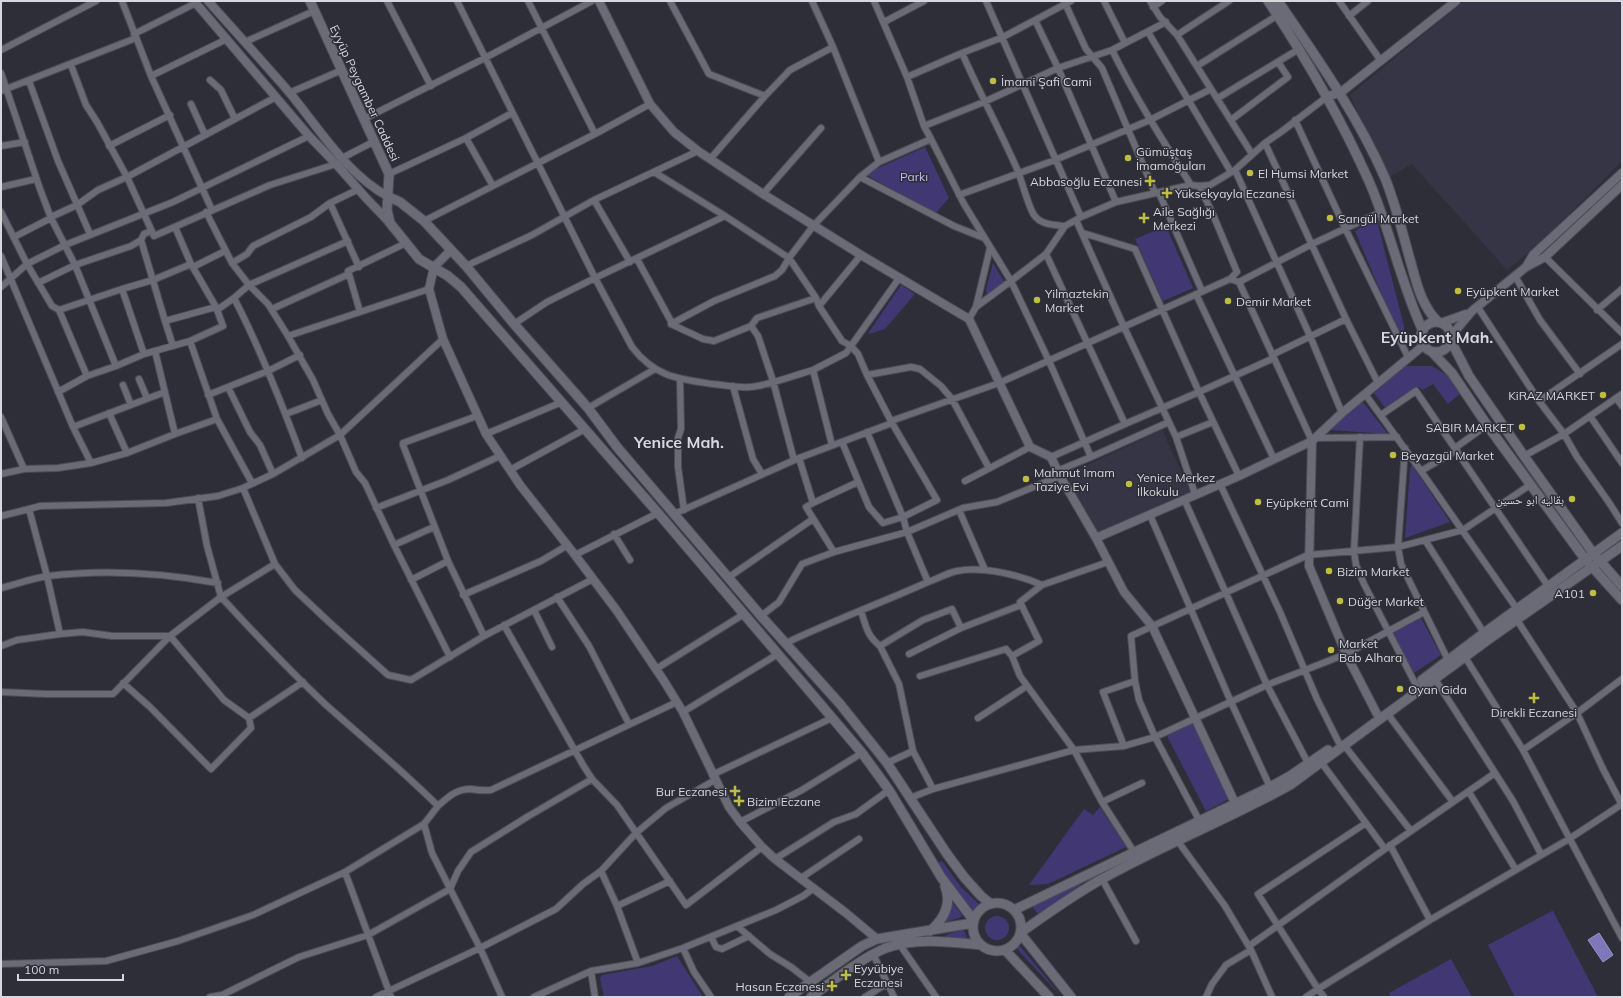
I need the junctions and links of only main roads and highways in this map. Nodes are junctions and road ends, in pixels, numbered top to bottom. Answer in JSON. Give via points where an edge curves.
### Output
{"nodes":[{"id":1,"x":310,"y":1,"type":"edge"},
{"id":2,"x":1268,"y":1,"type":"edge"},
{"id":3,"x":1278,"y":1,"type":"edge"},
{"id":4,"x":389,"y":197,"type":"junction"},
{"id":5,"x":1439,"y":323,"type":"junction"},
{"id":6,"x":1423,"y":331,"type":"junction"},
{"id":7,"x":1451,"y":338,"type":"junction"},
{"id":8,"x":1427,"y":348,"type":"junction"},
{"id":9,"x":1622,"y":533,"type":"edge"},
{"id":10,"x":1622,"y":546,"type":"edge"},
{"id":11,"x":1593,"y":554,"type":"junction"},
{"id":12,"x":1585,"y":559,"type":"junction"},
{"id":13,"x":1600,"y":561,"type":"junction"},
{"id":14,"x":1592,"y":567,"type":"junction"},
{"id":15,"x":1622,"y":586,"type":"edge"},
{"id":16,"x":1622,"y":600,"type":"edge"},
{"id":17,"x":1382,"y":714,"type":"junction"},
{"id":18,"x":1341,"y":744,"type":"junction"},
{"id":19,"x":941,"y":877,"type":"junction"},
{"id":20,"x":991,"y":904,"type":"junction"},
{"id":21,"x":1014,"y":910,"type":"junction"},
{"id":22,"x":974,"y":922,"type":"junction"},
{"id":23,"x":930,"y":931,"type":"junction"},
{"id":24,"x":1020,"y":932,"type":"junction"},
{"id":25,"x":981,"y":945,"type":"junction"},
{"id":26,"x":1005,"y":950,"type":"junction"},
{"id":27,"x":822,"y":994,"type":"edge"},
{"id":28,"x":789,"y":997,"type":"edge"},
{"id":29,"x":811,"y":997,"type":"edge"},
{"id":30,"x":1049,"y":997,"type":"edge"},
{"id":31,"x":1071,"y":997,"type":"edge"}],
"edges":[{"from":1,"to":4,"type":"main road","name":"Eyyüp Peygamber Caddesi","via":[[389,174]]},
{"from":2,"to":6,"type":"main road","via":[[1328,96],[1368,179]]},
{"from":3,"to":5,"type":"main road","via":[[1340,93],[1385,178],[1422,298],[1430,314]]},
{"from":4,"to":19,"type":"main road","name":"Eyyüp Peygamber Caddesi","via":[[387,210],[390,222],[419,259],[461,287],[585,428],[862,753],[889,790]]},
{"from":4,"to":20,"type":"main road","via":[[400,202],[424,221],[588,408],[674,514],[845,710],[887,763],[946,854],[981,896]]},
{"from":5,"to":6,"type":"main road","via":[[1429,324]]},
{"from":5,"to":7,"type":"main road","via":[[1448,328]]},
{"from":6,"to":8,"type":"main road","via":[[1422,336]]},
{"from":7,"to":8,"type":"main road","via":[[1445,349],[1436,352]]},
{"from":7,"to":11,"type":"main road","via":[[1470,376]]},
{"from":8,"to":12,"type":"main road","via":[[1452,373]]},
{"from":9,"to":11,"type":"main road"},
{"from":10,"to":13,"type":"main road"},
{"from":11,"to":12,"type":"main road"},
{"from":11,"to":13,"type":"main road"},
{"from":12,"to":14,"type":"main road"},
{"from":12,"to":17,"type":"main road","via":[[1448,660]]},
{"from":13,"to":14,"type":"main road"},
{"from":13,"to":15,"type":"main road"},
{"from":14,"to":16,"type":"main road"},
{"from":14,"to":17,"type":"main road"},
{"from":17,"to":18,"type":"main road"},
{"from":18,"to":21,"type":"main road","via":[[1270,787]]},
{"from":18,"to":24,"type":"main road","via":[[1290,785],[1102,879]]},
{"from":19,"to":22,"type":"main road"},
{"from":19,"to":23,"type":"main road","via":[[947,891],[947,906],[938,924]]},
{"from":20,"to":21,"type":"main road","via":[[1006,905]]},
{"from":20,"to":22,"type":"main road","via":[[980,910]]},
{"from":21,"to":24,"type":"main road","via":[[1020,920]]},
{"from":22,"to":23,"type":"main road"},
{"from":22,"to":25,"type":"main road","via":[[974,935]]},
{"from":23,"to":28,"type":"main road","via":[[877,939],[862,946]]},
{"from":24,"to":26,"type":"main road","via":[[1013,945]]},
{"from":24,"to":31,"type":"main road"},
{"from":25,"to":26,"type":"main road","via":[[990,950]]},
{"from":25,"to":27,"type":"main road","via":[[925,942],[900,945],[873,954]]},
{"from":26,"to":30,"type":"main road"},
{"from":27,"to":29,"type":"main road"}]}
